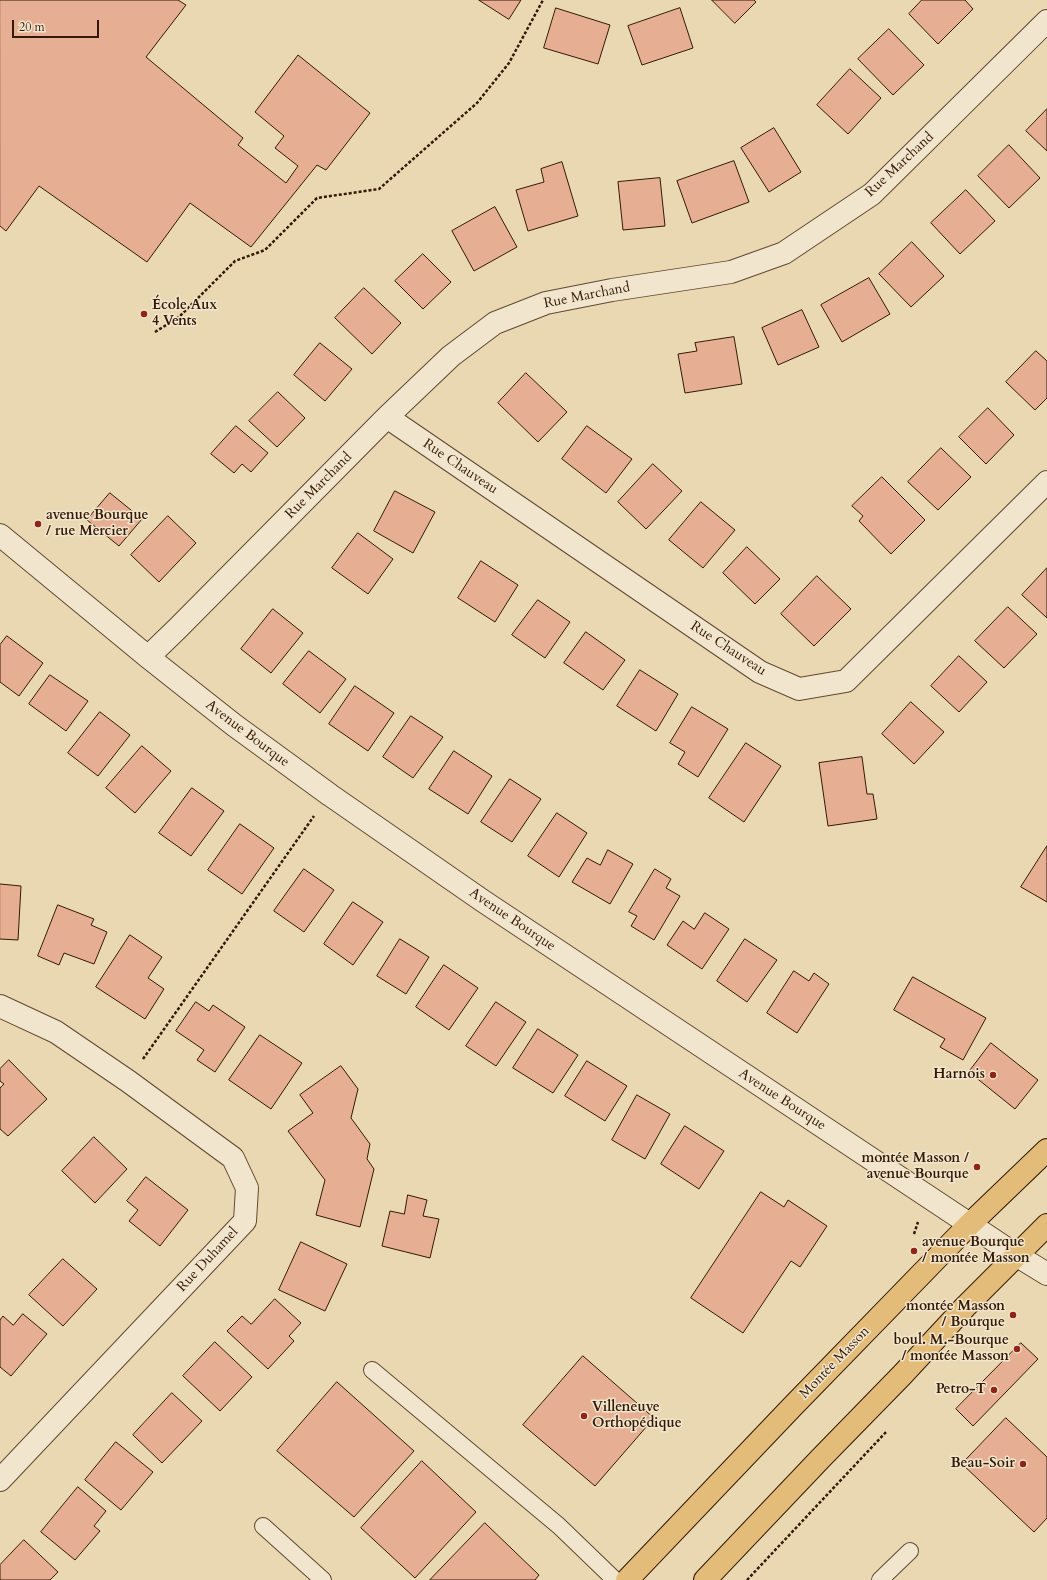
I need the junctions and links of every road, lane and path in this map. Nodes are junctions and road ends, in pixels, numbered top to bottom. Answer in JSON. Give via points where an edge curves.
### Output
{"nodes":[{"id":1,"x":543,"y":0,"type":"edge"},
{"id":2,"x":1047,"y":21,"type":"edge"},
{"id":3,"x":155,"y":332,"type":"dead end"},
{"id":4,"x":387,"y":418,"type":"junction"},
{"id":5,"x":1047,"y":482,"type":"edge"},
{"id":6,"x":0,"y":535,"type":"edge"},
{"id":7,"x":148,"y":657,"type":"junction"},
{"id":8,"x":330,"y":795,"type":"junction"},
{"id":9,"x":0,"y":1006,"type":"edge"},
{"id":10,"x":128,"y":1081,"type":"junction"},
{"id":11,"x":1047,"y":1150,"type":"edge"},
{"id":12,"x":970,"y":1224,"type":"junction"},
{"id":13,"x":1047,"y":1225,"type":"edge"},
{"id":14,"x":1016,"y":1255,"type":"junction"},
{"id":15,"x":1047,"y":1274,"type":"edge"},
{"id":16,"x":372,"y":1370,"type":"dead end"},
{"id":17,"x":870,"y":1450,"type":"dead end"},
{"id":18,"x":0,"y":1480,"type":"edge"},
{"id":19,"x":263,"y":1526,"type":"dead end"},
{"id":20,"x":910,"y":1551,"type":"dead end"},
{"id":21,"x":713,"y":1577,"type":"edge"},
{"id":22,"x":323,"y":1580,"type":"edge"},
{"id":23,"x":615,"y":1580,"type":"edge"},
{"id":24,"x":628,"y":1580,"type":"edge"},
{"id":25,"x":747,"y":1580,"type":"edge"},
{"id":26,"x":880,"y":1580,"type":"edge"}],
"edges":[{"from":1,"to":3,"type":"path","via":[[509,63],[476,103],[378,189],[316,198],[265,250],[235,261],[179,317]]},
{"from":2,"to":4,"type":"street","name":"Rue Marchand","via":[[872,194],[784,253],[731,272],[546,303],[495,324],[451,356]]},
{"from":4,"to":5,"type":"street","name":"Rue Chauveau","via":[[760,672],[799,689],[846,681]]},
{"from":4,"to":7,"type":"street","name":"Rue Marchand"},
{"from":6,"to":7,"type":"street","name":"Avenue Bourque"},
{"from":7,"to":8,"type":"street","name":"Avenue Bourque","via":[[234,725]]},
{"from":8,"to":10,"type":"path"},
{"from":8,"to":12,"type":"street","name":"Avenue Bourque","via":[[483,901]]},
{"from":9,"to":10,"type":"street","name":"Rue Duhamel","via":[[56,1032]]},
{"from":10,"to":18,"type":"street","name":"Rue Duhamel","via":[[233,1158],[247,1188],[245,1221]]},
{"from":11,"to":12,"type":"main road","name":"Montée Masson"},
{"from":12,"to":14,"type":"street","name":"Avenue Bourque"},
{"from":12,"to":24,"type":"main road","name":"Montée Masson"},
{"from":13,"to":14,"type":"main road"},
{"from":14,"to":15,"type":"street","name":"Avenue Bourque"},
{"from":14,"to":21,"type":"main road"},
{"from":16,"to":23,"type":"lane","via":[[559,1526]]},
{"from":17,"to":25,"type":"path"},
{"from":19,"to":22,"type":"lane"},
{"from":20,"to":26,"type":"lane"}]}
